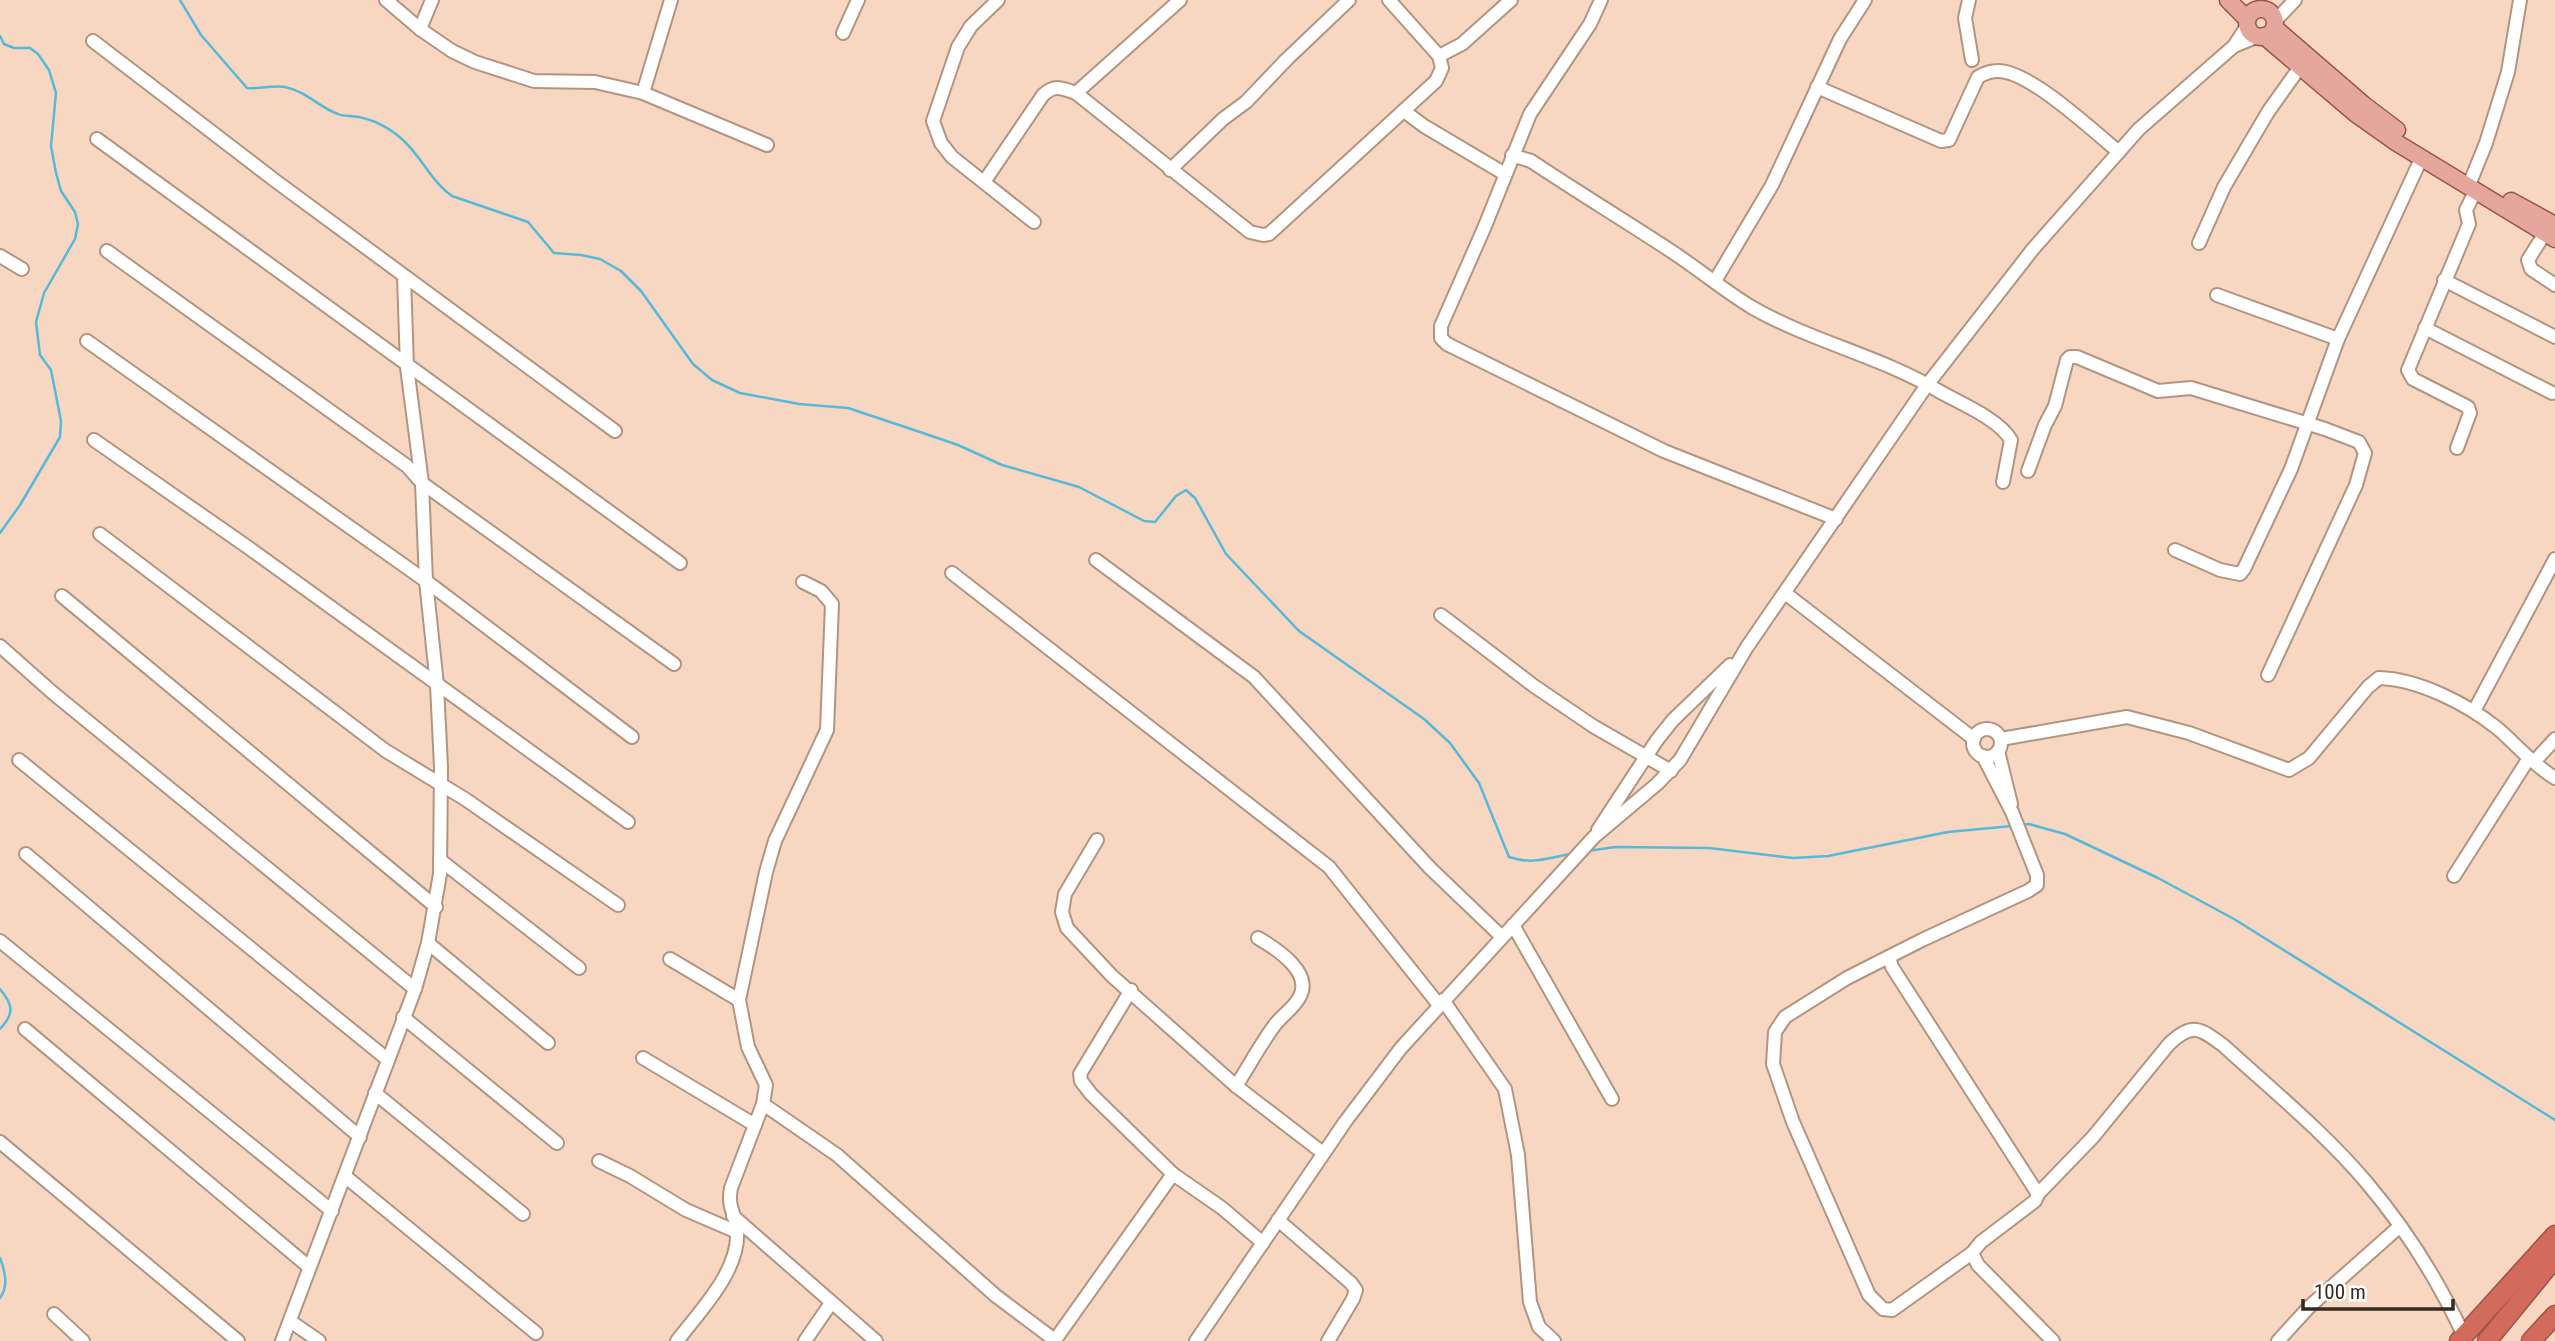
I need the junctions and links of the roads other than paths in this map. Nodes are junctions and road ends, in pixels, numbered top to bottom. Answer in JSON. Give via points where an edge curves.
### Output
{"nodes":[{"id":1,"x":386,"y":0,"type":"edge"},
{"id":2,"x":432,"y":0,"type":"edge"},
{"id":3,"x":671,"y":0,"type":"edge"},
{"id":4,"x":858,"y":0,"type":"edge"},
{"id":5,"x":998,"y":0,"type":"edge"},
{"id":6,"x":1180,"y":0,"type":"edge"},
{"id":7,"x":1349,"y":0,"type":"edge"},
{"id":8,"x":1389,"y":0,"type":"edge"},
{"id":9,"x":1511,"y":0,"type":"edge"},
{"id":10,"x":1601,"y":0,"type":"edge"},
{"id":11,"x":1865,"y":0,"type":"edge"},
{"id":12,"x":1969,"y":0,"type":"edge"},
{"id":13,"x":2228,"y":0,"type":"edge"},
{"id":14,"x":2520,"y":0,"type":"edge"},
{"id":15,"x":2291,"y":3,"type":"edge"},
{"id":16,"x":2260,"y":21,"type":"edge"},
{"id":17,"x":420,"y":29,"type":"junction"},
{"id":18,"x":843,"y":33,"type":"dead end"},
{"id":19,"x":93,"y":41,"type":"dead end"},
{"id":20,"x":1439,"y":57,"type":"junction"},
{"id":21,"x":1972,"y":60,"type":"dead end"},
{"id":22,"x":2300,"y":67,"type":"junction"},
{"id":23,"x":1816,"y":87,"type":"junction"},
{"id":24,"x":642,"y":93,"type":"junction"},
{"id":25,"x":1076,"y":93,"type":"junction"},
{"id":26,"x":1404,"y":111,"type":"junction"},
{"id":27,"x":97,"y":139,"type":"dead end"},
{"id":28,"x":767,"y":145,"type":"dead end"},
{"id":29,"x":2119,"y":152,"type":"junction"},
{"id":30,"x":1512,"y":155,"type":"junction"},
{"id":31,"x":2421,"y":159,"type":"junction"},
{"id":32,"x":1170,"y":170,"type":"junction"},
{"id":33,"x":1505,"y":174,"type":"junction"},
{"id":34,"x":984,"y":182,"type":"junction"},
{"id":35,"x":2473,"y":186,"type":"junction"},
{"id":36,"x":1034,"y":222,"type":"dead end"},
{"id":37,"x":2552,"y":232,"type":"edge"},
{"id":38,"x":2199,"y":243,"type":"dead end"},
{"id":39,"x":107,"y":251,"type":"dead end"},
{"id":40,"x":0,"y":256,"type":"edge"},
{"id":41,"x":22,"y":268,"type":"dead end"},
{"id":42,"x":404,"y":276,"type":"junction"},
{"id":43,"x":2444,"y":280,"type":"junction"},
{"id":44,"x":1715,"y":281,"type":"junction"},
{"id":45,"x":2555,"y":285,"type":"edge"},
{"id":46,"x":2217,"y":295,"type":"dead end"},
{"id":47,"x":2425,"y":328,"type":"junction"},
{"id":48,"x":2555,"y":337,"type":"edge"},
{"id":49,"x":2338,"y":339,"type":"junction"},
{"id":50,"x":87,"y":341,"type":"dead end"},
{"id":51,"x":407,"y":367,"type":"junction"},
{"id":52,"x":1927,"y":385,"type":"junction"},
{"id":53,"x":2552,"y":393,"type":"dead end"},
{"id":54,"x":2308,"y":425,"type":"junction"},
{"id":55,"x":615,"y":431,"type":"dead end"},
{"id":56,"x":94,"y":440,"type":"dead end"},
{"id":57,"x":2457,"y":448,"type":"dead end"},
{"id":58,"x":2028,"y":471,"type":"dead end"},
{"id":59,"x":2003,"y":482,"type":"dead end"},
{"id":60,"x":422,"y":483,"type":"junction"},
{"id":61,"x":1836,"y":519,"type":"junction"},
{"id":62,"x":100,"y":534,"type":"dead end"},
{"id":63,"x":2175,"y":550,"type":"dead end"},
{"id":64,"x":2555,"y":559,"type":"edge"},
{"id":65,"x":1096,"y":560,"type":"dead end"},
{"id":66,"x":680,"y":563,"type":"dead end"},
{"id":67,"x":952,"y":573,"type":"dead end"},
{"id":68,"x":426,"y":581,"type":"junction"},
{"id":69,"x":803,"y":582,"type":"dead end"},
{"id":70,"x":1785,"y":593,"type":"junction"},
{"id":71,"x":62,"y":596,"type":"dead end"},
{"id":72,"x":1441,"y":615,"type":"dead end"},
{"id":73,"x":0,"y":646,"type":"edge"},
{"id":74,"x":1747,"y":647,"type":"junction"},
{"id":75,"x":674,"y":664,"type":"dead end"},
{"id":76,"x":2268,"y":675,"type":"dead end"},
{"id":77,"x":437,"y":685,"type":"junction"},
{"id":78,"x":2474,"y":711,"type":"junction"},
{"id":79,"x":632,"y":737,"type":"dead end"},
{"id":80,"x":1974,"y":739,"type":"junction"},
{"id":81,"x":2555,"y":739,"type":"edge"},
{"id":82,"x":2000,"y":745,"type":"junction"},
{"id":83,"x":1645,"y":756,"type":"junction"},
{"id":84,"x":1983,"y":756,"type":"junction"},
{"id":85,"x":19,"y":760,"type":"dead end"},
{"id":86,"x":2531,"y":760,"type":"junction"},
{"id":87,"x":1671,"y":771,"type":"junction"},
{"id":88,"x":2555,"y":778,"type":"edge"},
{"id":89,"x":441,"y":786,"type":"junction"},
{"id":90,"x":2012,"y":812,"type":"junction"},
{"id":91,"x":628,"y":822,"type":"dead end"},
{"id":92,"x":1594,"y":837,"type":"junction"},
{"id":93,"x":1097,"y":840,"type":"dead end"},
{"id":94,"x":26,"y":854,"type":"dead end"},
{"id":95,"x":440,"y":860,"type":"junction"},
{"id":96,"x":2454,"y":876,"type":"dead end"},
{"id":97,"x":618,"y":905,"type":"dead end"},
{"id":98,"x":436,"y":907,"type":"junction"},
{"id":99,"x":1513,"y":925,"type":"junction"},
{"id":100,"x":1502,"y":937,"type":"junction"},
{"id":101,"x":1258,"y":938,"type":"dead end"},
{"id":102,"x":0,"y":941,"type":"edge"},
{"id":103,"x":428,"y":943,"type":"junction"},
{"id":104,"x":1889,"y":957,"type":"junction"},
{"id":105,"x":670,"y":959,"type":"dead end"},
{"id":106,"x":579,"y":968,"type":"dead end"},
{"id":107,"x":415,"y":989,"type":"junction"},
{"id":108,"x":1131,"y":990,"type":"junction"},
{"id":109,"x":739,"y":1000,"type":"junction"},
{"id":110,"x":1441,"y":1003,"type":"junction"},
{"id":111,"x":403,"y":1017,"type":"junction"},
{"id":112,"x":24,"y":1029,"type":"dead end"},
{"id":113,"x":548,"y":1042,"type":"dead end"},
{"id":114,"x":643,"y":1058,"type":"dead end"},
{"id":115,"x":387,"y":1059,"type":"junction"},
{"id":116,"x":1236,"y":1086,"type":"junction"},
{"id":117,"x":374,"y":1093,"type":"junction"},
{"id":118,"x":1612,"y":1099,"type":"dead end"},
{"id":119,"x":763,"y":1104,"type":"junction"},
{"id":120,"x":755,"y":1125,"type":"junction"},
{"id":121,"x":360,"y":1137,"type":"junction"},
{"id":122,"x":0,"y":1142,"type":"edge"},
{"id":123,"x":557,"y":1143,"type":"dead end"},
{"id":124,"x":1323,"y":1153,"type":"junction"},
{"id":125,"x":599,"y":1161,"type":"dead end"},
{"id":126,"x":1173,"y":1174,"type":"junction"},
{"id":127,"x":345,"y":1177,"type":"junction"},
{"id":128,"x":2038,"y":1194,"type":"junction"},
{"id":129,"x":332,"y":1211,"type":"junction"},
{"id":130,"x":523,"y":1214,"type":"dead end"},
{"id":131,"x":733,"y":1216,"type":"junction"},
{"id":132,"x":1278,"y":1220,"type":"junction"},
{"id":133,"x":2399,"y":1227,"type":"junction"},
{"id":134,"x":737,"y":1232,"type":"junction"},
{"id":135,"x":2555,"y":1235,"type":"edge"},
{"id":136,"x":1263,"y":1243,"type":"junction"},
{"id":137,"x":1972,"y":1253,"type":"junction"},
{"id":138,"x":2555,"y":1258,"type":"edge"},
{"id":139,"x":309,"y":1267,"type":"junction"},
{"id":140,"x":831,"y":1303,"type":"junction"},
{"id":141,"x":54,"y":1314,"type":"dead end"},
{"id":142,"x":2555,"y":1315,"type":"edge"},
{"id":143,"x":290,"y":1321,"type":"junction"},
{"id":144,"x":536,"y":1333,"type":"dead end"},
{"id":145,"x":2461,"y":1339,"type":"edge"},
{"id":146,"x":83,"y":1341,"type":"edge"},
{"id":147,"x":238,"y":1341,"type":"edge"},
{"id":148,"x":282,"y":1341,"type":"edge"},
{"id":149,"x":319,"y":1341,"type":"edge"},
{"id":150,"x":677,"y":1341,"type":"edge"},
{"id":151,"x":805,"y":1341,"type":"edge"},
{"id":152,"x":876,"y":1341,"type":"edge"},
{"id":153,"x":1056,"y":1341,"type":"edge"},
{"id":154,"x":1196,"y":1341,"type":"edge"},
{"id":155,"x":1328,"y":1341,"type":"edge"},
{"id":156,"x":1554,"y":1341,"type":"edge"},
{"id":157,"x":2053,"y":1341,"type":"edge"},
{"id":158,"x":2278,"y":1341,"type":"edge"},
{"id":159,"x":2487,"y":1341,"type":"edge"},
{"id":160,"x":2531,"y":1341,"type":"edge"}],
"edges":[{"from":1,"to":17,"type":"street"},
{"from":2,"to":17,"type":"street"},
{"from":3,"to":24,"type":"street"},
{"from":4,"to":18,"type":"street"},
{"from":5,"to":34,"type":"street","via":[[971,26],[958,47],[933,121],[952,158]]},
{"from":6,"to":25,"type":"street"},
{"from":7,"to":32,"type":"street"},
{"from":8,"to":20,"type":"street"},
{"from":9,"to":20,"type":"street","via":[[1462,44]]},
{"from":10,"to":30,"type":"street","via":[[1530,114]]},
{"from":11,"to":23,"type":"street"},
{"from":12,"to":21,"type":"street","via":[[1965,18]]},
{"from":13,"to":16,"type":"main road"},
{"from":14,"to":35,"type":"street","via":[[2508,72]]},
{"from":15,"to":16,"type":"street"},
{"from":16,"to":22,"type":"main road"},
{"from":16,"to":29,"type":"street"},
{"from":16,"to":35,"type":"main road"},
{"from":17,"to":24,"type":"street","via":[[475,62],[534,81],[595,82]]},
{"from":19,"to":42,"type":"street"},
{"from":20,"to":26,"type":"street","via":[[1442,68],[1436,81]]},
{"from":22,"to":31,"type":"main road","via":[[2356,114]]},
{"from":22,"to":38,"type":"street","via":[[2224,187]]},
{"from":23,"to":29,"type":"street","via":[[1941,141],[1955,131],[1978,77],[1986,72],[2014,74],[2039,88]]},
{"from":23,"to":44,"type":"street","via":[[1772,185]]},
{"from":24,"to":28,"type":"street"},
{"from":25,"to":32,"type":"street"},
{"from":25,"to":34,"type":"street","via":[[1058,86],[1043,95]]},
{"from":26,"to":32,"type":"street","via":[[1269,234],[1250,232]]},
{"from":26,"to":33,"type":"street"},
{"from":27,"to":51,"type":"street"},
{"from":29,"to":52,"type":"street","via":[[2033,249]]},
{"from":30,"to":33,"type":"street"},
{"from":30,"to":44,"type":"street","via":[[1531,161]]},
{"from":31,"to":35,"type":"main road"},
{"from":31,"to":49,"type":"street"},
{"from":33,"to":61,"type":"street","via":[[1441,327],[1441,338],[1664,451]]},
{"from":34,"to":36,"type":"street"},
{"from":35,"to":37,"type":"main road"},
{"from":35,"to":43,"type":"street","via":[[2466,210],[2469,224]]},
{"from":37,"to":45,"type":"street","via":[[2528,260],[2531,269]]},
{"from":39,"to":60,"type":"street","via":[[407,466]]},
{"from":40,"to":41,"type":"street"},
{"from":42,"to":51,"type":"street"},
{"from":42,"to":55,"type":"street"},
{"from":43,"to":47,"type":"street"},
{"from":43,"to":48,"type":"street"},
{"from":44,"to":52,"type":"street","via":[[1751,307]]},
{"from":46,"to":49,"type":"street"},
{"from":47,"to":53,"type":"street"},
{"from":47,"to":57,"type":"street","via":[[2409,374],[2468,407]]},
{"from":49,"to":54,"type":"street"},
{"from":50,"to":68,"type":"street"},
{"from":51,"to":60,"type":"street"},
{"from":51,"to":66,"type":"street"},
{"from":52,"to":59,"type":"street","via":[[2006,431],[2011,440]]},
{"from":52,"to":61,"type":"street"},
{"from":54,"to":58,"type":"street","via":[[2191,388],[2158,391],[2070,357]]},
{"from":54,"to":63,"type":"street","via":[[2240,574]]},
{"from":54,"to":76,"type":"street","via":[[2359,442],[2365,453],[2356,485]]},
{"from":56,"to":77,"type":"street"},
{"from":60,"to":68,"type":"street"},
{"from":60,"to":75,"type":"street"},
{"from":61,"to":70,"type":"street"},
{"from":62,"to":89,"type":"street","via":[[386,751]]},
{"from":64,"to":78,"type":"street"},
{"from":65,"to":100,"type":"street","via":[[1254,677],[1430,868]]},
{"from":67,"to":110,"type":"street","via":[[1329,867]]},
{"from":68,"to":77,"type":"street"},
{"from":68,"to":79,"type":"street"},
{"from":69,"to":109,"type":"street","via":[[821,591],[832,604],[827,730],[775,841]]},
{"from":70,"to":74,"type":"street"},
{"from":70,"to":80,"type":"street"},
{"from":71,"to":98,"type":"street"},
{"from":72,"to":83,"type":"street","via":[[1544,693]]},
{"from":73,"to":107,"type":"street"},
{"from":74,"to":83,"type":"street","via":[[1673,720]]},
{"from":74,"to":87,"type":"street"},
{"from":77,"to":89,"type":"street"},
{"from":77,"to":91,"type":"street"},
{"from":78,"to":82,"type":"street","via":[[2413,684],[2379,678],[2309,758],[2289,770],[2189,733],[2127,717]]},
{"from":78,"to":86,"type":"street"},
{"from":80,"to":82,"type":"street","via":[[1987,729],[1996,732]]},
{"from":80,"to":84,"type":"street","via":[[1976,751]]},
{"from":81,"to":86,"type":"street"},
{"from":82,"to":84,"type":"street","via":[[1991,756]]},
{"from":82,"to":90,"type":"street"},
{"from":83,"to":87,"type":"street"},
{"from":83,"to":92,"type":"street"},
{"from":84,"to":90,"type":"street"},
{"from":85,"to":115,"type":"street"},
{"from":86,"to":88,"type":"street"},
{"from":86,"to":96,"type":"street"},
{"from":87,"to":92,"type":"street"},
{"from":89,"to":95,"type":"street"},
{"from":89,"to":97,"type":"street"},
{"from":90,"to":104,"type":"street","via":[[2037,875],[2036,885]]},
{"from":92,"to":99,"type":"street"},
{"from":93,"to":108,"type":"street","via":[[1065,894],[1062,912],[1067,928],[1079,942]]},
{"from":94,"to":121,"type":"street"},
{"from":95,"to":98,"type":"street"},
{"from":95,"to":106,"type":"street"},
{"from":98,"to":103,"type":"street"},
{"from":99,"to":100,"type":"street"},
{"from":99,"to":118,"type":"street"},
{"from":100,"to":110,"type":"street"},
{"from":101,"to":116,"type":"street","via":[[1277,949],[1299,973],[1304,986]]},
{"from":102,"to":129,"type":"street"},
{"from":103,"to":107,"type":"street"},
{"from":103,"to":113,"type":"street"},
{"from":104,"to":128,"type":"street"},
{"from":104,"to":137,"type":"street","via":[[1785,1017],[1775,1032],[1773,1065],[1861,1281],[1879,1306],[1892,1310],[1901,1306]]},
{"from":105,"to":109,"type":"street"},
{"from":107,"to":111,"type":"street"},
{"from":108,"to":116,"type":"street"},
{"from":108,"to":126,"type":"street","via":[[1080,1074],[1081,1081]]},
{"from":109,"to":119,"type":"street","via":[[748,1047],[766,1085]]},
{"from":110,"to":124,"type":"street","via":[[1401,1048]]},
{"from":110,"to":156,"type":"street","via":[[1505,1089],[1518,1155],[1530,1302],[1539,1327]]},
{"from":111,"to":115,"type":"street"},
{"from":111,"to":123,"type":"street"},
{"from":112,"to":139,"type":"street"},
{"from":114,"to":120,"type":"street"},
{"from":115,"to":117,"type":"street"},
{"from":116,"to":124,"type":"street"},
{"from":117,"to":121,"type":"street"},
{"from":117,"to":130,"type":"street"},
{"from":119,"to":120,"type":"street"},
{"from":119,"to":153,"type":"street","via":[[837,1155],[996,1296]]},
{"from":120,"to":131,"type":"street","via":[[731,1188]]},
{"from":121,"to":127,"type":"street"},
{"from":122,"to":147,"type":"street"},
{"from":124,"to":132,"type":"street"},
{"from":125,"to":134,"type":"street","via":[[686,1210]]},
{"from":126,"to":136,"type":"street"},
{"from":126,"to":153,"type":"street"},
{"from":127,"to":129,"type":"street"},
{"from":127,"to":144,"type":"street"},
{"from":128,"to":133,"type":"street","via":[[2093,1137],[2169,1044],[2193,1029],[2204,1031],[2224,1046],[2340,1153]]},
{"from":128,"to":137,"type":"street"},
{"from":129,"to":139,"type":"street"},
{"from":131,"to":134,"type":"street"},
{"from":131,"to":140,"type":"street"},
{"from":132,"to":136,"type":"street"},
{"from":132,"to":155,"type":"street","via":[[1356,1290]]},
{"from":133,"to":145,"type":"street","via":[[2423,1261]]},
{"from":133,"to":158,"type":"street","via":[[2310,1306]]},
{"from":134,"to":150,"type":"street","via":[[732,1262]]},
{"from":135,"to":145,"type":"highway"},
{"from":136,"to":154,"type":"street"},
{"from":137,"to":157,"type":"street","via":[[1978,1265]]},
{"from":138,"to":159,"type":"highway"},
{"from":139,"to":143,"type":"street"},
{"from":140,"to":151,"type":"street"},
{"from":140,"to":152,"type":"street"},
{"from":141,"to":146,"type":"street"},
{"from":142,"to":160,"type":"highway"},
{"from":143,"to":148,"type":"street"},
{"from":143,"to":149,"type":"street"}]}
